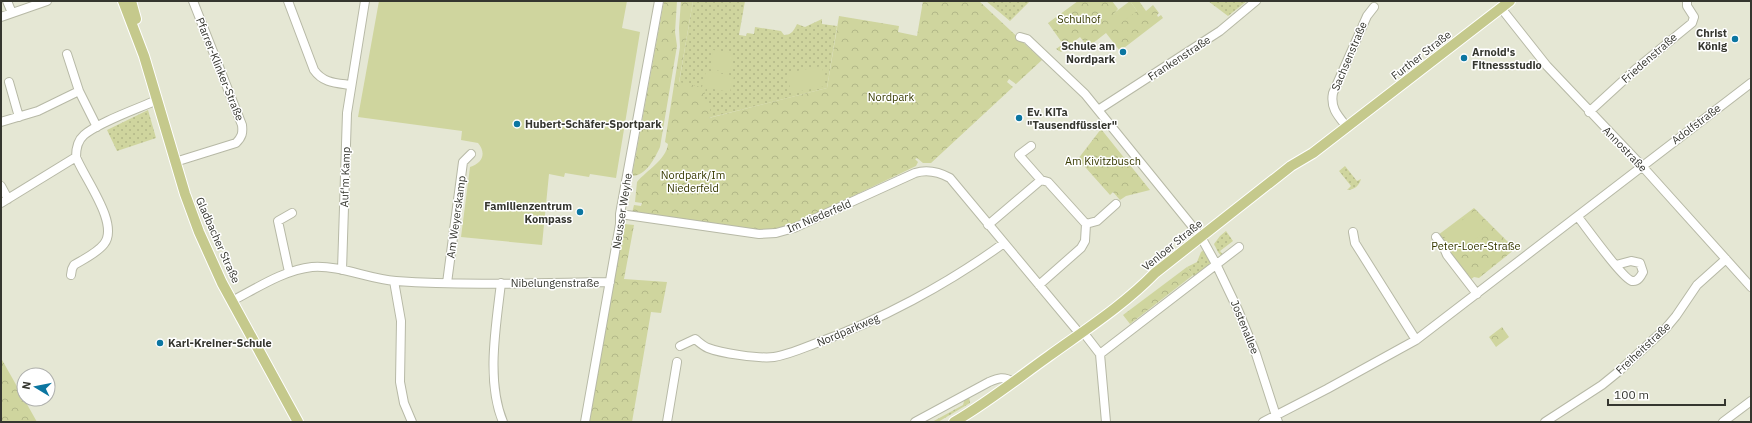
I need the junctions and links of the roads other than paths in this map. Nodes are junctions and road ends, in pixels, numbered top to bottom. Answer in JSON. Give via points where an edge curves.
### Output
{"nodes":[{"id":1,"x":7,"y":1,"type":"edge"},
{"id":2,"x":38,"y":1,"type":"edge"},
{"id":3,"x":48,"y":1,"type":"edge"},
{"id":4,"x":123,"y":1,"type":"edge"},
{"id":5,"x":131,"y":1,"type":"edge"},
{"id":6,"x":192,"y":1,"type":"edge"},
{"id":7,"x":288,"y":1,"type":"edge"},
{"id":8,"x":365,"y":1,"type":"edge"},
{"id":9,"x":659,"y":1,"type":"edge"},
{"id":10,"x":1256,"y":1,"type":"edge"},
{"id":11,"x":1687,"y":1,"type":"edge"},
{"id":12,"x":1505,"y":4,"type":"edge"},
{"id":13,"x":1374,"y":7,"type":"dead end"},
{"id":14,"x":26,"y":8,"type":"junction"},
{"id":15,"x":12,"y":13,"type":"junction"},
{"id":16,"x":1,"y":17,"type":"edge"},
{"id":17,"x":1020,"y":37,"type":"dead end"},
{"id":18,"x":66,"y":54,"type":"dead end"},
{"id":19,"x":144,"y":56,"type":"junction"},
{"id":20,"x":9,"y":82,"type":"dead end"},
{"id":21,"x":1751,"y":83,"type":"edge"},
{"id":22,"x":350,"y":85,"type":"junction"},
{"id":23,"x":79,"y":91,"type":"junction"},
{"id":24,"x":157,"y":100,"type":"junction"},
{"id":25,"x":1098,"y":110,"type":"junction"},
{"id":26,"x":1589,"y":112,"type":"junction"},
{"id":27,"x":19,"y":117,"type":"junction"},
{"id":28,"x":1,"y":122,"type":"edge"},
{"id":29,"x":97,"y":127,"type":"junction"},
{"id":30,"x":1347,"y":127,"type":"junction"},
{"id":31,"x":1031,"y":146,"type":"dead end"},
{"id":32,"x":471,"y":154,"type":"dead end"},
{"id":33,"x":76,"y":157,"type":"junction"},
{"id":34,"x":175,"y":162,"type":"junction"},
{"id":35,"x":1642,"y":166,"type":"junction"},
{"id":36,"x":1041,"y":180,"type":"junction"},
{"id":37,"x":1,"y":186,"type":"edge"},
{"id":38,"x":4,"y":201,"type":"edge"},
{"id":39,"x":1116,"y":204,"type":"dead end"},
{"id":40,"x":292,"y":213,"type":"dead end"},
{"id":41,"x":620,"y":214,"type":"junction"},
{"id":42,"x":1578,"y":217,"type":"junction"},
{"id":43,"x":1086,"y":224,"type":"junction"},
{"id":44,"x":988,"y":226,"type":"junction"},
{"id":45,"x":1353,"y":232,"type":"dead end"},
{"id":46,"x":1201,"y":237,"type":"junction"},
{"id":47,"x":1436,"y":237,"type":"dead end"},
{"id":48,"x":1004,"y":243,"type":"junction"},
{"id":49,"x":1239,"y":247,"type":"dead end"},
{"id":50,"x":1726,"y":258,"type":"junction"},
{"id":51,"x":1216,"y":264,"type":"junction"},
{"id":52,"x":1616,"y":265,"type":"dead end"},
{"id":53,"x":342,"y":270,"type":"junction"},
{"id":54,"x":288,"y":272,"type":"junction"},
{"id":55,"x":71,"y":275,"type":"dead end"},
{"id":56,"x":394,"y":281,"type":"junction"},
{"id":57,"x":610,"y":282,"type":"junction"},
{"id":58,"x":447,"y":283,"type":"junction"},
{"id":59,"x":501,"y":283,"type":"junction"},
{"id":60,"x":1039,"y":285,"type":"junction"},
{"id":61,"x":1751,"y":287,"type":"edge"},
{"id":62,"x":1478,"y":294,"type":"junction"},
{"id":63,"x":232,"y":301,"type":"junction"},
{"id":64,"x":1082,"y":333,"type":"junction"},
{"id":65,"x":1416,"y":340,"type":"junction"},
{"id":66,"x":680,"y":346,"type":"dead end"},
{"id":67,"x":1100,"y":354,"type":"junction"},
{"id":68,"x":677,"y":362,"type":"dead end"},
{"id":69,"x":1013,"y":382,"type":"junction"},
{"id":70,"x":1751,"y":401,"type":"edge"},
{"id":71,"x":1277,"y":419,"type":"edge"},
{"id":72,"x":298,"y":422,"type":"edge"},
{"id":73,"x":412,"y":422,"type":"edge"},
{"id":74,"x":503,"y":422,"type":"edge"},
{"id":75,"x":585,"y":422,"type":"edge"},
{"id":76,"x":667,"y":422,"type":"edge"},
{"id":77,"x":915,"y":422,"type":"edge"},
{"id":78,"x":954,"y":422,"type":"edge"},
{"id":79,"x":1106,"y":422,"type":"edge"},
{"id":80,"x":1263,"y":422,"type":"edge"},
{"id":81,"x":1545,"y":422,"type":"edge"},
{"id":82,"x":1722,"y":422,"type":"edge"}],
"edges":[{"from":1,"to":15,"type":"street"},
{"from":2,"to":14,"type":"street"},
{"from":3,"to":14,"type":"street"},
{"from":4,"to":19,"type":"main road","name":"Gladbacher Straße"},
{"from":5,"to":19,"type":"main road","name":"Gladbacher Straße"},
{"from":6,"to":34,"type":"street","name":"Pfarrer-Klinker-Straße","via":[[243,132],[236,143]]},
{"from":7,"to":22,"type":"street","via":[[318,76],[330,82]]},
{"from":8,"to":22,"type":"street","name":"Auf'm Kamp"},
{"from":9,"to":41,"type":"street","name":"Neusser Weyhe"},
{"from":10,"to":25,"type":"street","name":"Frankenstraße","via":[[1220,31]]},
{"from":11,"to":26,"type":"street","name":"Friedenstraße","via":[[1687,6],[1694,17],[1692,23],[1636,68]]},
{"from":12,"to":26,"type":"street","name":"Annostraße","via":[[1547,66]]},
{"from":12,"to":30,"type":"main road","name":"Further Straße"},
{"from":13,"to":30,"type":"street","name":"Sachsenstraße","via":[[1367,16],[1333,93],[1334,110]]},
{"from":14,"to":15,"type":"street"},
{"from":15,"to":16,"type":"street"},
{"from":17,"to":25,"type":"street","via":[[1027,39],[1049,59]]},
{"from":18,"to":23,"type":"street"},
{"from":19,"to":24,"type":"main road","name":"Gladbacher Straße"},
{"from":20,"to":27,"type":"street"},
{"from":21,"to":35,"type":"street","name":"Adolfstraße"},
{"from":22,"to":53,"type":"street","name":"Auf'm Kamp"},
{"from":23,"to":27,"type":"street","via":[[38,111]]},
{"from":23,"to":29,"type":"street"},
{"from":24,"to":29,"type":"street"},
{"from":24,"to":34,"type":"main road","name":"Gladbacher Straße"},
{"from":25,"to":46,"type":"street"},
{"from":26,"to":35,"type":"street","name":"Annostraße"},
{"from":27,"to":28,"type":"street"},
{"from":29,"to":33,"type":"street","via":[[83,135],[78,143]]},
{"from":30,"to":46,"type":"main road","name":"Venloer Straße","via":[[1291,166]]},
{"from":31,"to":36,"type":"street","via":[[1019,155]]},
{"from":32,"to":58,"type":"street","name":"Am Weyerskamp","via":[[463,162]]},
{"from":33,"to":38,"type":"street"},
{"from":33,"to":55,"type":"street","via":[[107,217],[109,236],[105,244],[74,265]]},
{"from":34,"to":63,"type":"main road","name":"Gladbacher Straße","via":[[199,232]]},
{"from":35,"to":42,"type":"street"},
{"from":35,"to":50,"type":"street","name":"Annostraße"},
{"from":36,"to":43,"type":"street","via":[[1048,182]]},
{"from":36,"to":44,"type":"street"},
{"from":37,"to":38,"type":"street"},
{"from":39,"to":43,"type":"street","via":[[1097,221]]},
{"from":40,"to":54,"type":"street","via":[[278,221]]},
{"from":41,"to":44,"type":"street","name":"Im Niederfeld","via":[[759,234],[776,233],[794,228],[918,172],[936,172],[950,178]]},
{"from":41,"to":57,"type":"street","name":"Neusser Weyhe"},
{"from":42,"to":52,"type":"street"},
{"from":42,"to":62,"type":"street"},
{"from":43,"to":60,"type":"street","via":[[1085,241],[1081,248]]},
{"from":44,"to":48,"type":"street"},
{"from":45,"to":65,"type":"street","via":[[1355,243]]},
{"from":46,"to":51,"type":"street","name":"Jostenallee"},
{"from":46,"to":64,"type":"main road","name":"Venloer Straße"},
{"from":47,"to":62,"type":"street"},
{"from":48,"to":60,"type":"street"},
{"from":48,"to":66,"type":"street","name":"Nordparkweg","via":[[978,262],[876,319],[789,353],[774,357],[758,357],[709,348],[695,339]]},
{"from":49,"to":51,"type":"street"},
{"from":50,"to":61,"type":"street","name":"Annostraße"},
{"from":50,"to":81,"type":"street","name":"Freiheitstraße","via":[[1697,285],[1666,328],[1629,362],[1602,385]]},
{"from":51,"to":67,"type":"street"},
{"from":51,"to":71,"type":"street","name":"Jostenallee","via":[[1256,354]]},
{"from":53,"to":54,"type":"street","name":"Nibelungenstraße","via":[[313,267]]},
{"from":53,"to":56,"type":"street","name":"Nibelungenstraße"},
{"from":54,"to":63,"type":"street","name":"Nibelungenstraße"},
{"from":56,"to":58,"type":"street","name":"Nibelungenstraße"},
{"from":56,"to":73,"type":"street","via":[[401,321],[400,382],[404,403]]},
{"from":57,"to":59,"type":"street","name":"Nibelungenstraße"},
{"from":57,"to":75,"type":"street","name":"Neusser Weyhe"},
{"from":58,"to":59,"type":"street","name":"Nibelungenstraße"},
{"from":59,"to":74,"type":"street","name":"Nibelungenstraße","via":[[494,365],[496,400]]},
{"from":60,"to":64,"type":"street"},
{"from":62,"to":65,"type":"street"},
{"from":63,"to":72,"type":"main road","name":"Gladbacher Straße"},
{"from":64,"to":67,"type":"street"},
{"from":64,"to":69,"type":"main road","name":"Venloer Straße"},
{"from":65,"to":71,"type":"street"},
{"from":67,"to":79,"type":"street"},
{"from":68,"to":76,"type":"street"},
{"from":69,"to":77,"type":"street","via":[[1007,378],[989,382]]},
{"from":69,"to":78,"type":"main road","name":"Venloer Straße"},
{"from":70,"to":82,"type":"street"},
{"from":71,"to":80,"type":"street"}]}
